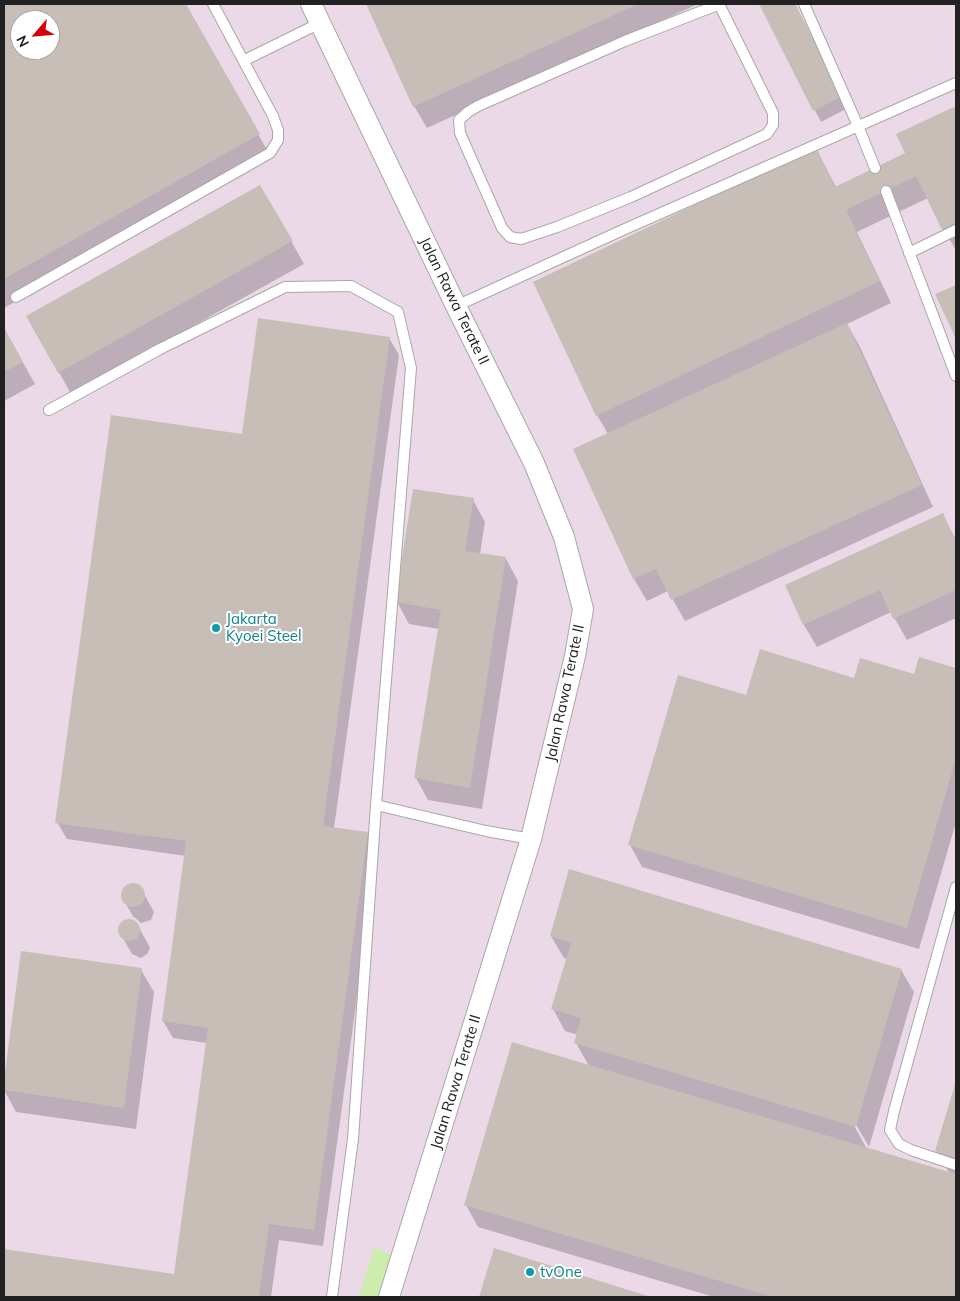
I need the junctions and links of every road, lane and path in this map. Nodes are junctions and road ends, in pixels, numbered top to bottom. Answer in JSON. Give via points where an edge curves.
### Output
{"nodes":[{"id":1,"x":214,"y":4,"type":"edge"},
{"id":2,"x":311,"y":4,"type":"edge"},
{"id":3,"x":719,"y":4,"type":"edge"},
{"id":4,"x":804,"y":4,"type":"edge"},
{"id":5,"x":320,"y":23,"type":"junction"},
{"id":6,"x":244,"y":60,"type":"junction"},
{"id":7,"x":956,"y":83,"type":"edge"},
{"id":8,"x":858,"y":126,"type":"junction"},
{"id":9,"x":874,"y":168,"type":"dead end"},
{"id":10,"x":886,"y":191,"type":"dead end"},
{"id":11,"x":956,"y":230,"type":"edge"},
{"id":12,"x":909,"y":253,"type":"junction"},
{"id":13,"x":16,"y":297,"type":"dead end"},
{"id":14,"x":456,"y":306,"type":"junction"},
{"id":15,"x":956,"y":376,"type":"edge"},
{"id":16,"x":49,"y":410,"type":"dead end"},
{"id":17,"x":376,"y":805,"type":"junction"},
{"id":18,"x":532,"y":839,"type":"junction"},
{"id":19,"x":956,"y":887,"type":"edge"},
{"id":20,"x":956,"y":1165,"type":"edge"},
{"id":21,"x":332,"y":1297,"type":"edge"},
{"id":22,"x":389,"y":1297,"type":"edge"}],
"edges":[{"from":1,"to":6,"type":"lane"},
{"from":2,"to":5,"type":"street","name":"Jalan Rawa Terate II"},
{"from":3,"to":3,"type":"lane","via":[[608,48],[478,106],[459,120],[460,133],[502,228],[510,237],[521,239],[557,227],[631,197],[767,134],[773,125],[773,113]]},
{"from":4,"to":8,"type":"lane"},
{"from":5,"to":6,"type":"lane"},
{"from":5,"to":14,"type":"street","name":"Jalan Rawa Terate II"},
{"from":6,"to":13,"type":"lane","via":[[278,130],[278,140],[270,153]]},
{"from":7,"to":8,"type":"lane"},
{"from":8,"to":9,"type":"lane"},
{"from":8,"to":14,"type":"lane"},
{"from":10,"to":12,"type":"lane"},
{"from":11,"to":12,"type":"lane"},
{"from":12,"to":15,"type":"lane"},
{"from":14,"to":18,"type":"street","name":"Jalan Rawa Terate II","via":[[534,463],[564,537],[583,609]]},
{"from":16,"to":17,"type":"lane","via":[[160,349],[285,287],[351,286],[398,312],[411,368]]},
{"from":17,"to":18,"type":"lane"},
{"from":17,"to":21,"type":"lane","via":[[353,1139]]},
{"from":18,"to":22,"type":"street","name":"Jalan Rawa Terate II"},
{"from":19,"to":20,"type":"lane","via":[[890,1130],[899,1144]]}]}
